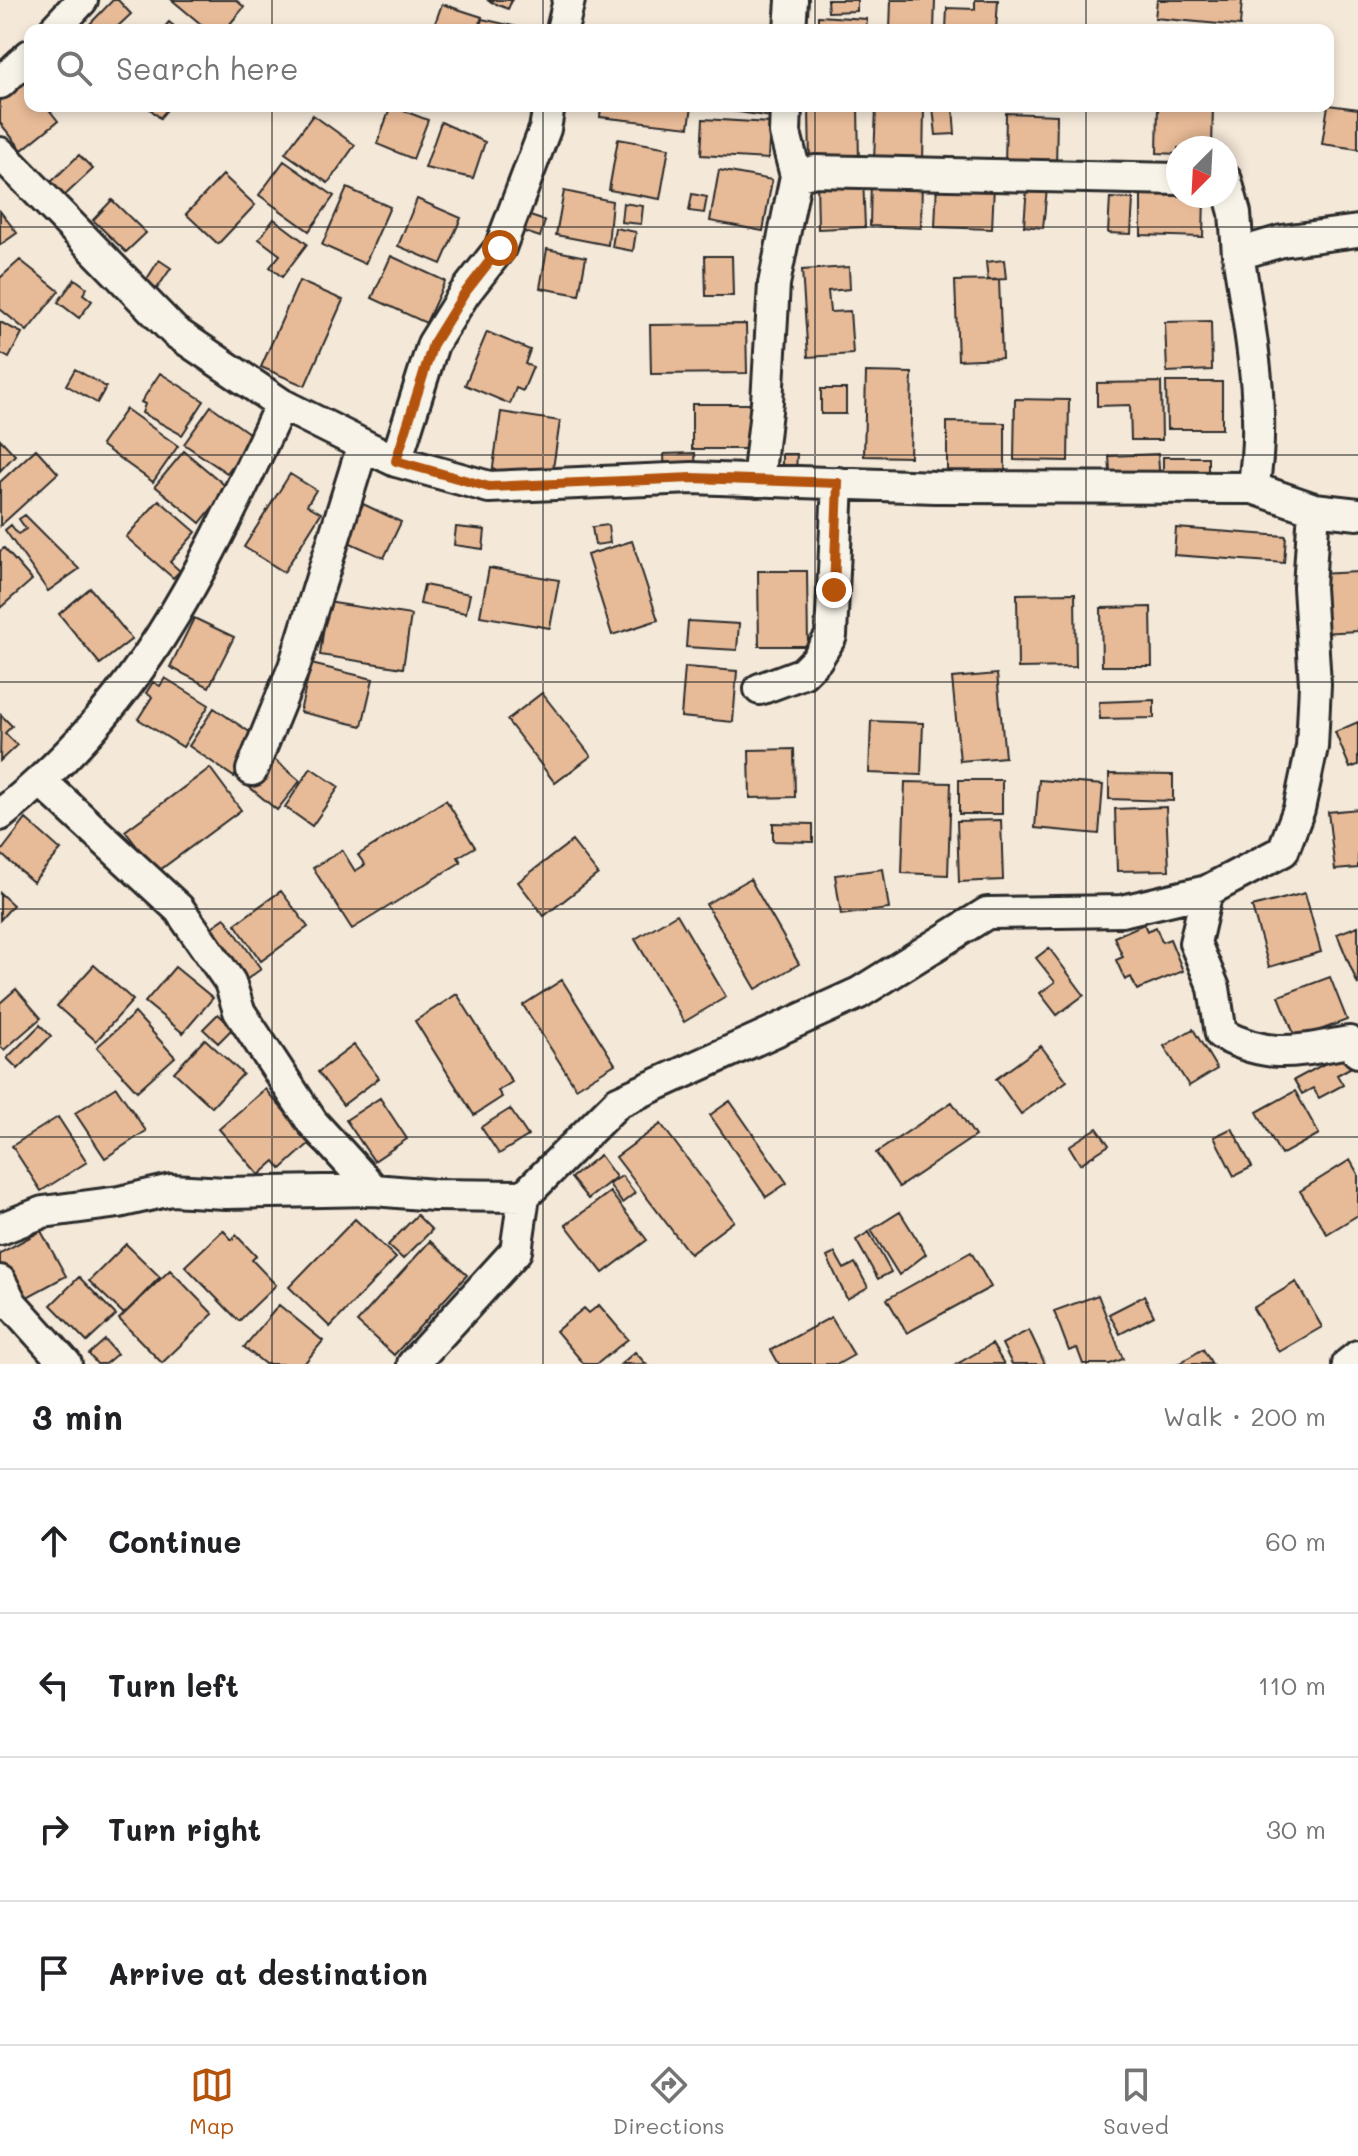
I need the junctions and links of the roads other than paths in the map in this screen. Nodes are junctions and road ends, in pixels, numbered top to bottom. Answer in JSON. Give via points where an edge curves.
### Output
{"nodes":[{"id":1,"x":82,"y":0,"type":"edge"},
{"id":2,"x":569,"y":0,"type":"edge"},
{"id":3,"x":792,"y":0,"type":"edge"},
{"id":4,"x":60,"y":24,"type":"edge"},
{"id":5,"x":563,"y":24,"type":"edge"},
{"id":6,"x":790,"y":24,"type":"edge"},
{"id":7,"x":24,"y":61,"type":"edge"},
{"id":8,"x":0,"y":83,"type":"edge"},
{"id":9,"x":548,"y":112,"type":"edge"},
{"id":10,"x":786,"y":112,"type":"edge"},
{"id":11,"x":0,"y":153,"type":"edge"},
{"id":12,"x":796,"y":176,"type":"junction"},
{"id":13,"x":1166,"y":179,"type":"edge"},
{"id":14,"x":1234,"y":208,"type":"edge"},
{"id":15,"x":1358,"y":231,"type":"edge"},
{"id":16,"x":1238,"y":254,"type":"junction"},
{"id":17,"x":281,"y":404,"type":"junction"},
{"id":18,"x":363,"y":445,"type":"junction"},
{"id":19,"x":396,"y":461,"type":"junction"},
{"id":20,"x":758,"y":481,"type":"junction"},
{"id":21,"x":838,"y":483,"type":"junction"},
{"id":22,"x":1253,"y":488,"type":"junction"},
{"id":23,"x":1314,"y":509,"type":"junction"},
{"id":24,"x":1358,"y":514,"type":"edge"},
{"id":25,"x":760,"y":689,"type":"dead end"},
{"id":26,"x":252,"y":770,"type":"dead end"},
{"id":27,"x":42,"y":782,"type":"junction"},
{"id":28,"x":0,"y":815,"type":"edge"},
{"id":29,"x":1207,"y":891,"type":"junction"},
{"id":30,"x":1358,"y":1052,"type":"edge"},
{"id":31,"x":374,"y":1190,"type":"junction"},
{"id":32,"x":524,"y":1196,"type":"junction"},
{"id":33,"x":0,"y":1229,"type":"edge"},
{"id":34,"x":0,"y":1281,"type":"edge"},
{"id":35,"x":1358,"y":1356,"type":"edge"},
{"id":36,"x":66,"y":1364,"type":"edge"},
{"id":37,"x":413,"y":1364,"type":"edge"},
{"id":38,"x":1348,"y":1364,"type":"edge"}],
"edges":[{"from":1,"to":4,"type":"street"},
{"from":2,"to":5,"type":"street"},
{"from":3,"to":6,"type":"street"},
{"from":7,"to":8,"type":"street"},
{"from":9,"to":19,"type":"street","via":[[500,248],[433,344]]},
{"from":10,"to":12,"type":"street","via":[[785,133]]},
{"from":11,"to":17,"type":"street","via":[[175,332]]},
{"from":12,"to":13,"type":"street","via":[[815,171]]},
{"from":12,"to":20,"type":"street","via":[[774,284]]},
{"from":14,"to":16,"type":"street"},
{"from":15,"to":16,"type":"street","via":[[1282,241]]},
{"from":16,"to":22,"type":"street","via":[[1251,337],[1259,454]]},
{"from":17,"to":18,"type":"street"},
{"from":17,"to":27,"type":"street","via":[[171,626],[103,719]]},
{"from":18,"to":19,"type":"street"},
{"from":18,"to":26,"type":"street","via":[[294,667]]},
{"from":19,"to":20,"type":"street","via":[[489,487],[692,478]]},
{"from":20,"to":21,"type":"street"},
{"from":21,"to":22,"type":"street"},
{"from":21,"to":25,"type":"street","via":[[831,636],[803,673]]},
{"from":22,"to":23,"type":"street"},
{"from":23,"to":24,"type":"street"},
{"from":23,"to":29,"type":"street","via":[[1309,587],[1315,700],[1299,809],[1283,851]]},
{"from":27,"to":28,"type":"street"},
{"from":27,"to":31,"type":"street","via":[[179,909],[230,982],[239,1011],[312,1122]]},
{"from":29,"to":30,"type":"street","via":[[1195,943],[1214,988],[1221,1034],[1251,1049],[1294,1051],[1349,1042]]},
{"from":29,"to":32,"type":"street","via":[[1122,911],[987,913],[859,993],[618,1102]]},
{"from":31,"to":32,"type":"street"},
{"from":31,"to":33,"type":"street","via":[[171,1190],[43,1212]]},
{"from":32,"to":37,"type":"street","via":[[516,1251]]},
{"from":34,"to":36,"type":"street","via":[[12,1304]]},
{"from":35,"to":38,"type":"street"}]}
